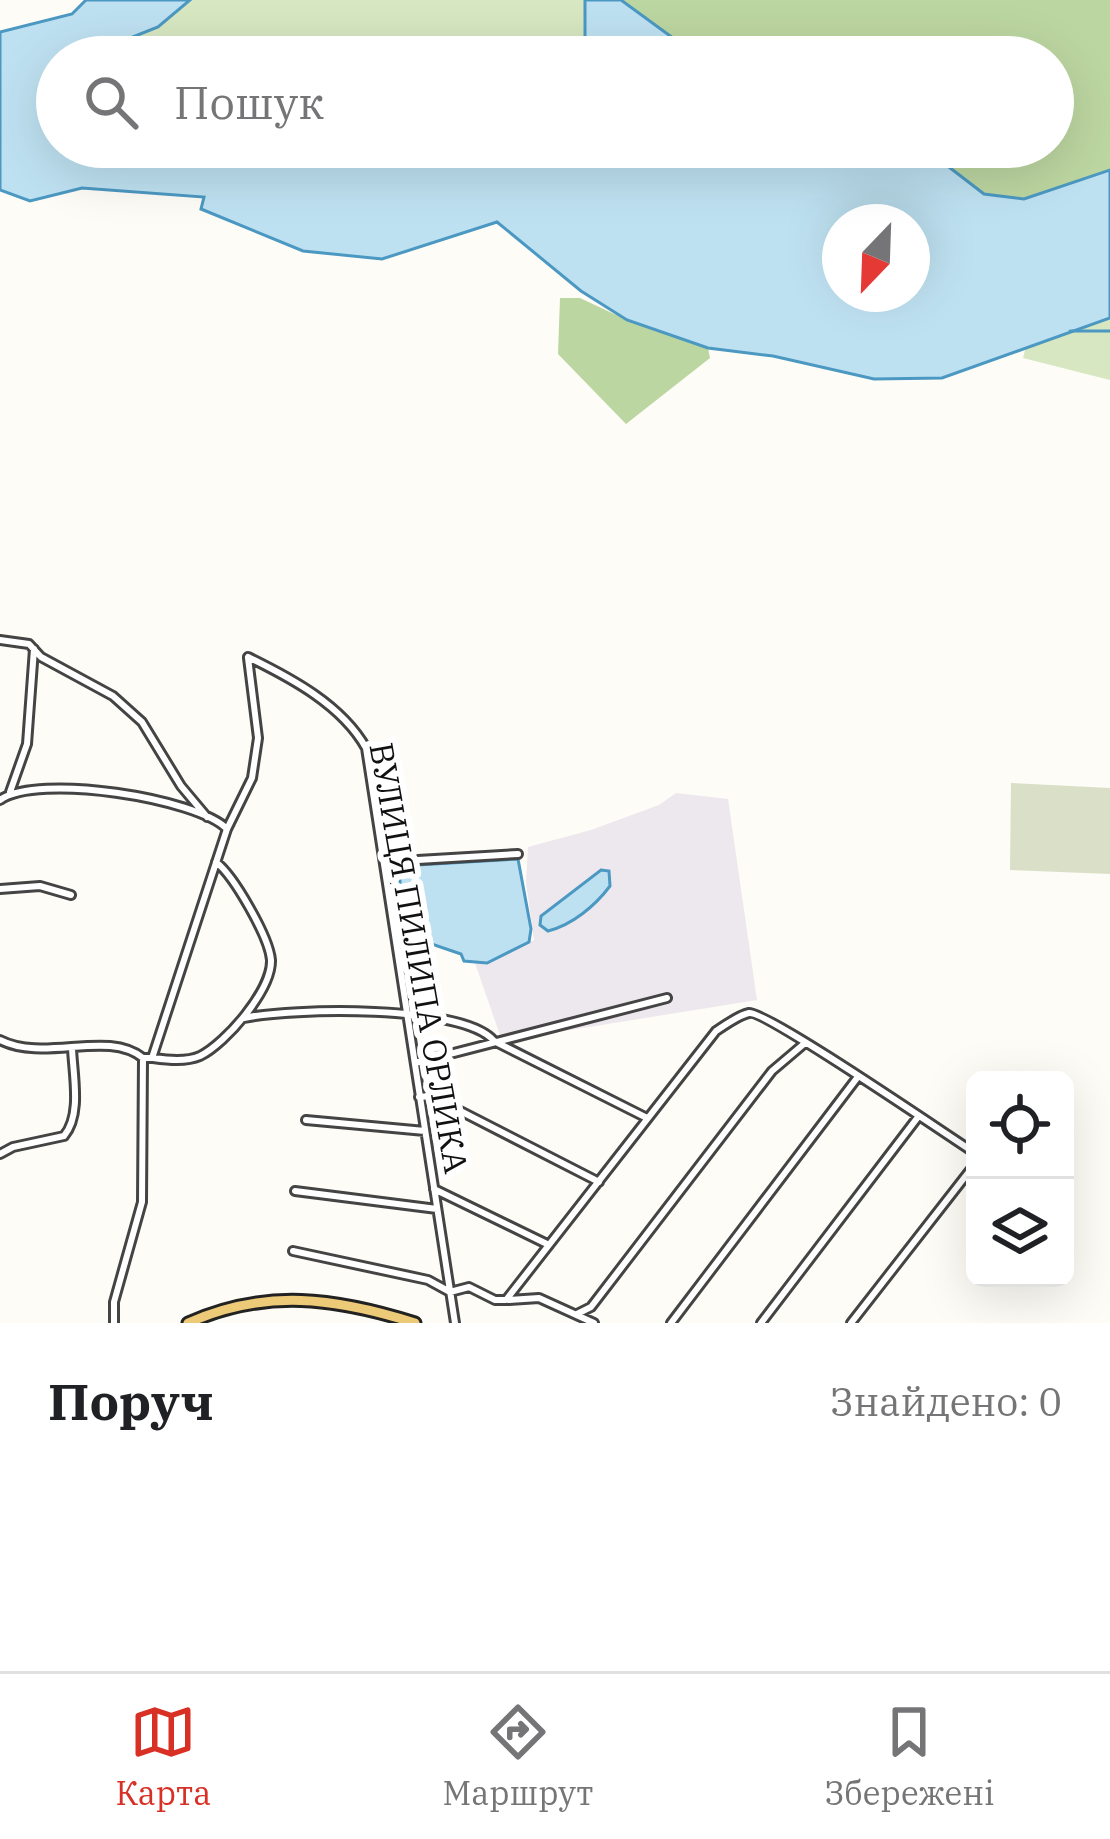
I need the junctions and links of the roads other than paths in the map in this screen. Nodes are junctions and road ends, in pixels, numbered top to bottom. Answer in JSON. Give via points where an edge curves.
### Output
{"nodes":[{"id":1,"x":0,"y":640,"type":"edge"},
{"id":2,"x":34,"y":649,"type":"junction"},
{"id":3,"x":10,"y":792,"type":"junction"},
{"id":4,"x":0,"y":800,"type":"edge"},
{"id":5,"x":207,"y":817,"type":"junction"},
{"id":6,"x":227,"y":830,"type":"junction"},
{"id":7,"x":518,"y":854,"type":"dead end"},
{"id":8,"x":216,"y":862,"type":"junction"},
{"id":9,"x":383,"y":862,"type":"junction"},
{"id":10,"x":0,"y":889,"type":"edge"},
{"id":11,"x":71,"y":895,"type":"dead end"},
{"id":12,"x":668,"y":998,"type":"dead end"},
{"id":13,"x":407,"y":1014,"type":"junction"},
{"id":14,"x":244,"y":1018,"type":"junction"},
{"id":15,"x":0,"y":1040,"type":"edge"},
{"id":16,"x":494,"y":1041,"type":"junction"},
{"id":17,"x":806,"y":1042,"type":"junction"},
{"id":18,"x":72,"y":1048,"type":"junction"},
{"id":19,"x":148,"y":1058,"type":"junction"},
{"id":20,"x":414,"y":1064,"type":"junction"},
{"id":21,"x":857,"y":1078,"type":"junction"},
{"id":22,"x":419,"y":1097,"type":"junction"},
{"id":23,"x":918,"y":1117,"type":"junction"},
{"id":24,"x":649,"y":1119,"type":"junction"},
{"id":25,"x":306,"y":1120,"type":"dead end"},
{"id":26,"x":425,"y":1131,"type":"junction"},
{"id":27,"x":966,"y":1147,"type":"edge"},
{"id":28,"x":0,"y":1154,"type":"edge"},
{"id":29,"x":966,"y":1176,"type":"edge"},
{"id":30,"x":599,"y":1182,"type":"junction"},
{"id":31,"x":434,"y":1189,"type":"junction"},
{"id":32,"x":295,"y":1190,"type":"dead end"},
{"id":33,"x":437,"y":1209,"type":"junction"},
{"id":34,"x":549,"y":1245,"type":"junction"},
{"id":35,"x":293,"y":1251,"type":"dead end"},
{"id":36,"x":450,"y":1292,"type":"junction"},
{"id":37,"x":506,"y":1300,"type":"junction"},
{"id":38,"x":577,"y":1314,"type":"junction"},
{"id":39,"x":114,"y":1323,"type":"edge"},
{"id":40,"x":188,"y":1323,"type":"edge"},
{"id":41,"x":416,"y":1323,"type":"edge"},
{"id":42,"x":455,"y":1323,"type":"edge"},
{"id":43,"x":594,"y":1323,"type":"edge"},
{"id":44,"x":671,"y":1323,"type":"edge"},
{"id":45,"x":761,"y":1323,"type":"edge"},
{"id":46,"x":851,"y":1323,"type":"edge"}],
"edges":[{"from":1,"to":2,"type":"street"},
{"from":2,"to":3,"type":"street","via":[[27,744]]},
{"from":2,"to":5,"type":"street","via":[[142,722]]},
{"from":3,"to":4,"type":"street"},
{"from":3,"to":5,"type":"street","via":[[91,789]]},
{"from":5,"to":6,"type":"street"},
{"from":6,"to":8,"type":"street"},
{"from":6,"to":9,"type":"street","name":"ВУЛИЦЯ ПИЛИПА ОРЛИКА","via":[[256,760],[248,657],[357,731]]},
{"from":7,"to":9,"type":"street"},
{"from":8,"to":14,"type":"street","via":[[271,955]]},
{"from":8,"to":19,"type":"street"},
{"from":9,"to":13,"type":"street","name":"ВУЛИЦЯ ПИЛИПА ОРЛИКА"},
{"from":10,"to":11,"type":"street","via":[[40,886]]},
{"from":12,"to":16,"type":"street"},
{"from":13,"to":14,"type":"street"},
{"from":13,"to":16,"type":"street"},
{"from":13,"to":20,"type":"street","name":"ВУЛИЦЯ ПИЛИПА ОРЛИКА"},
{"from":14,"to":19,"type":"street","via":[[197,1057]]},
{"from":15,"to":18,"type":"street","via":[[31,1050]]},
{"from":16,"to":20,"type":"street"},
{"from":16,"to":24,"type":"street"},
{"from":17,"to":21,"type":"street"},
{"from":17,"to":24,"type":"street","via":[[750,1012],[716,1030]]},
{"from":17,"to":38,"type":"street","via":[[772,1071],[666,1214]]},
{"from":18,"to":19,"type":"street","via":[[125,1046]]},
{"from":18,"to":28,"type":"street","via":[[69,1130]]},
{"from":19,"to":39,"type":"street","via":[[142,1202]]},
{"from":20,"to":22,"type":"street","name":"ВУЛИЦЯ ПИЛИПА ОРЛИКА"},
{"from":21,"to":23,"type":"street"},
{"from":21,"to":44,"type":"street"},
{"from":22,"to":26,"type":"street","name":"ВУЛИЦЯ ПИЛИПА ОРЛИКА"},
{"from":22,"to":30,"type":"street","via":[[431,1096]]},
{"from":23,"to":27,"type":"street"},
{"from":23,"to":45,"type":"street"},
{"from":24,"to":30,"type":"street"},
{"from":25,"to":26,"type":"street"},
{"from":26,"to":31,"type":"street","name":"ВУЛИЦЯ ПИЛИПА ОРЛИКА"},
{"from":29,"to":46,"type":"street"},
{"from":30,"to":34,"type":"street"},
{"from":31,"to":33,"type":"street","name":"ВУЛИЦЯ ПИЛИПА ОРЛИКА"},
{"from":31,"to":34,"type":"street"},
{"from":32,"to":33,"type":"street"},
{"from":33,"to":36,"type":"street","name":"ВУЛИЦЯ ПИЛИПА ОРЛИКА"},
{"from":34,"to":37,"type":"street"},
{"from":35,"to":36,"type":"street","via":[[428,1280]]},
{"from":36,"to":37,"type":"street","via":[[469,1287]]},
{"from":36,"to":42,"type":"street","name":"ВУЛИЦЯ ПИЛИПА ОРЛИКА"},
{"from":37,"to":38,"type":"street","via":[[539,1298]]},
{"from":38,"to":43,"type":"street"},
{"from":40,"to":41,"type":"main road","via":[[282,1298],[345,1303]]}]}
